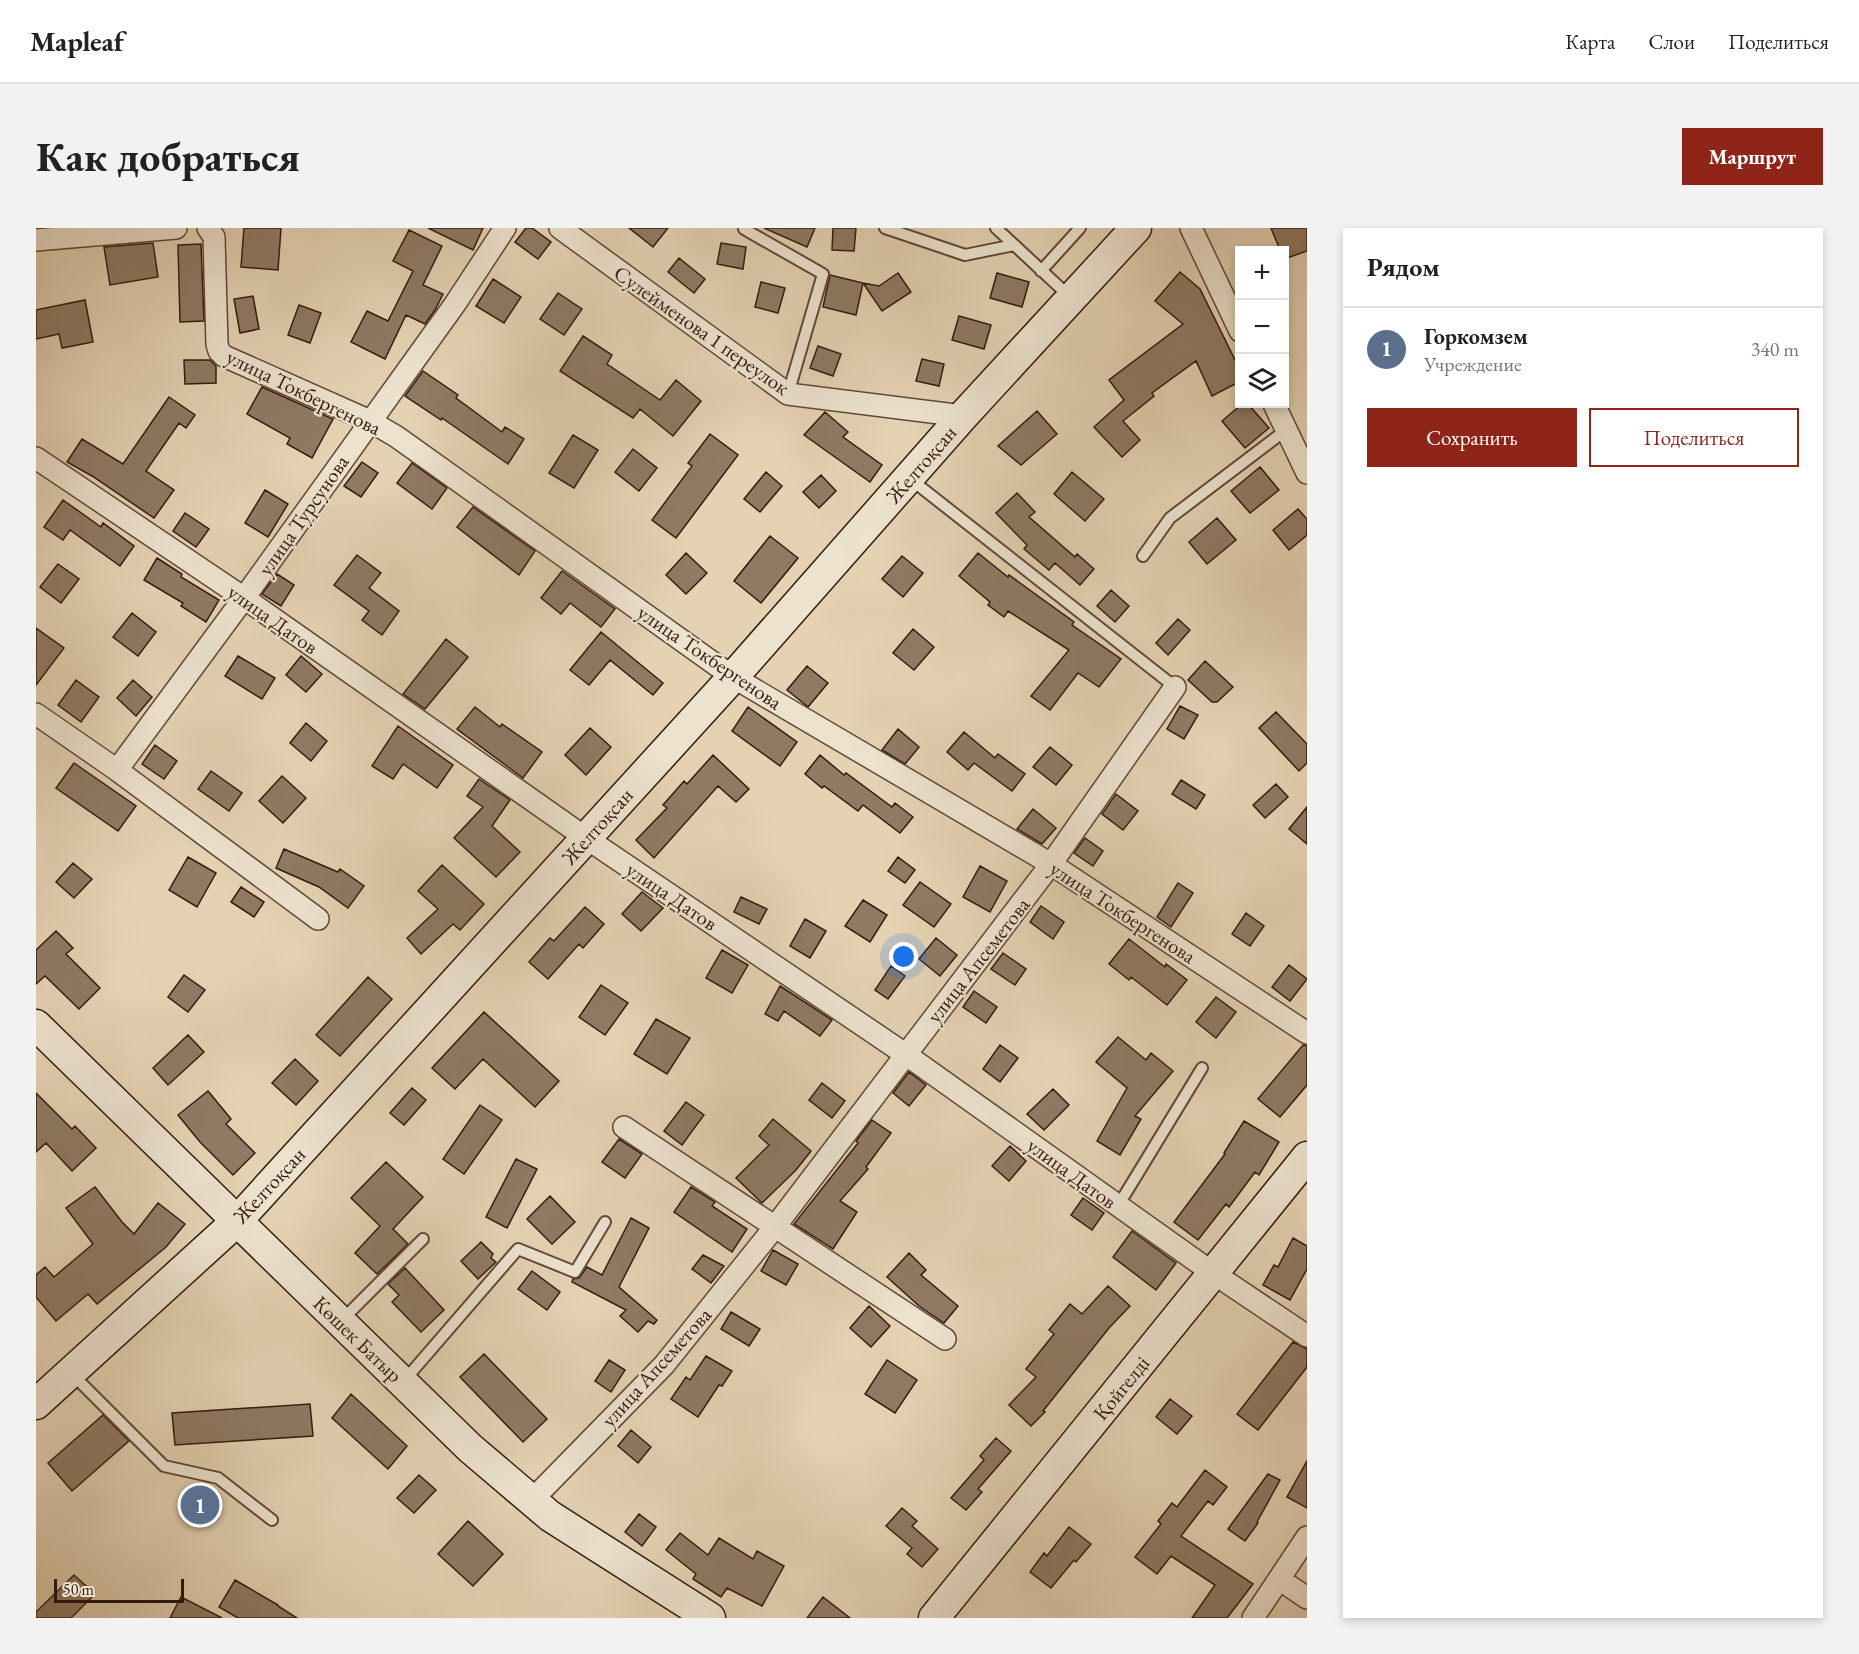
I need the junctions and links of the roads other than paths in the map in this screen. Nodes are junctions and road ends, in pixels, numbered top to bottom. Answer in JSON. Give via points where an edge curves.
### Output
{"nodes":[{"id":1,"x":176,"y":228,"type":"edge"},
{"id":2,"x":208,"y":228,"type":"edge"},
{"id":3,"x":505,"y":228,"type":"edge"},
{"id":4,"x":560,"y":228,"type":"edge"},
{"id":5,"x":885,"y":228,"type":"edge"},
{"id":6,"x":996,"y":228,"type":"edge"},
{"id":7,"x":1080,"y":228,"type":"edge"},
{"id":8,"x":1136,"y":228,"type":"edge"},
{"id":9,"x":1191,"y":228,"type":"edge"},
{"id":10,"x":744,"y":230,"type":"dead end"},
{"id":11,"x":72,"y":233,"type":"edge"},
{"id":12,"x":36,"y":240,"type":"edge"},
{"id":13,"x":1014,"y":245,"type":"junction"},
{"id":14,"x":1041,"y":271,"type":"junction"},
{"id":15,"x":1071,"y":299,"type":"junction"},
{"id":16,"x":1235,"y":322,"type":"edge"},
{"id":17,"x":788,"y":394,"type":"junction"},
{"id":18,"x":1276,"y":408,"type":"edge"},
{"id":19,"x":963,"y":416,"type":"junction"},
{"id":20,"x":370,"y":421,"type":"junction"},
{"id":21,"x":1286,"y":430,"type":"junction"},
{"id":22,"x":36,"y":458,"type":"edge"},
{"id":23,"x":1307,"y":473,"type":"edge"},
{"id":24,"x":909,"y":478,"type":"junction"},
{"id":25,"x":1143,"y":556,"type":"dead end"},
{"id":26,"x":244,"y":598,"type":"junction"},
{"id":27,"x":733,"y":677,"type":"junction"},
{"id":28,"x":1175,"y":687,"type":"joint"},
{"id":29,"x":36,"y":714,"type":"edge"},
{"id":30,"x":117,"y":770,"type":"junction"},
{"id":31,"x":586,"y":838,"type":"junction"},
{"id":32,"x":1052,"y":864,"type":"junction"},
{"id":33,"x":318,"y":919,"type":"dead end"},
{"id":34,"x":36,"y":1025,"type":"edge"},
{"id":35,"x":1307,"y":1033,"type":"edge"},
{"id":36,"x":905,"y":1054,"type":"junction"},
{"id":37,"x":1202,"y":1068,"type":"dead end"},
{"id":38,"x":624,"y":1127,"type":"dead end"},
{"id":39,"x":1307,"y":1157,"type":"edge"},
{"id":40,"x":1118,"y":1206,"type":"junction"},
{"id":41,"x":237,"y":1221,"type":"junction"},
{"id":42,"x":605,"y":1222,"type":"dead end"},
{"id":43,"x":774,"y":1228,"type":"junction"},
{"id":44,"x":423,"y":1239,"type":"dead end"},
{"id":45,"x":1213,"y":1274,"type":"junction"},
{"id":46,"x":340,"y":1322,"type":"junction"},
{"id":47,"x":1307,"y":1336,"type":"edge"},
{"id":48,"x":945,"y":1339,"type":"dead end"},
{"id":49,"x":70,"y":1373,"type":"junction"},
{"id":50,"x":403,"y":1382,"type":"junction"},
{"id":51,"x":36,"y":1404,"type":"edge"},
{"id":52,"x":532,"y":1500,"type":"junction"},
{"id":53,"x":272,"y":1520,"type":"dead end"},
{"id":54,"x":1307,"y":1538,"type":"edge"},
{"id":55,"x":1279,"y":1579,"type":"junction"},
{"id":56,"x":1307,"y":1598,"type":"edge"},
{"id":57,"x":710,"y":1618,"type":"edge"},
{"id":58,"x":934,"y":1618,"type":"edge"},
{"id":59,"x":1253,"y":1618,"type":"edge"}],
"edges":[{"from":1,"to":11,"type":"street"},
{"from":2,"to":20,"type":"street","name":"улица Токбергенова","via":[[214,237],[219,351]]},
{"from":3,"to":20,"type":"street","name":"улица Турсунова"},
{"from":4,"to":17,"type":"street","name":"Сулейменова 1 переулок"},
{"from":5,"to":13,"type":"lane","via":[[965,255]]},
{"from":6,"to":13,"type":"lane"},
{"from":7,"to":14,"type":"lane"},
{"from":8,"to":15,"type":"street","name":"Желтоқсан"},
{"from":9,"to":16,"type":"street"},
{"from":10,"to":17,"type":"lane","via":[[823,274]]},
{"from":11,"to":12,"type":"street"},
{"from":13,"to":14,"type":"lane"},
{"from":14,"to":15,"type":"lane"},
{"from":15,"to":19,"type":"street","name":"Желтоқсан"},
{"from":17,"to":19,"type":"street","name":"Сулейменова 1 переулок"},
{"from":18,"to":21,"type":"street"},
{"from":19,"to":24,"type":"street","name":"Желтоқсан"},
{"from":20,"to":26,"type":"street","name":"улица Турсунова"},
{"from":20,"to":27,"type":"street","name":"улица Токбергенова","via":[[398,437]]},
{"from":21,"to":23,"type":"street"},
{"from":21,"to":25,"type":"lane","via":[[1170,518]]},
{"from":22,"to":26,"type":"street","name":"улица Датов"},
{"from":24,"to":27,"type":"street","name":"Желтоқсан"},
{"from":24,"to":28,"type":"lane"},
{"from":26,"to":30,"type":"street","name":"улица Турсунова"},
{"from":26,"to":31,"type":"street","name":"улица Датов"},
{"from":27,"to":31,"type":"street","name":"Желтоқсан"},
{"from":27,"to":32,"type":"street","name":"улица Токбергенова"},
{"from":28,"to":32,"type":"street","name":"улица Апсеметова"},
{"from":29,"to":30,"type":"street"},
{"from":30,"to":33,"type":"street"},
{"from":31,"to":36,"type":"street","name":"улица Датов"},
{"from":31,"to":41,"type":"street","name":"Желтоқсан"},
{"from":32,"to":35,"type":"street","name":"улица Токбергенова"},
{"from":32,"to":36,"type":"street","name":"улица Апсеметова"},
{"from":34,"to":41,"type":"street","name":"Көшек Батыр"},
{"from":36,"to":40,"type":"street","name":"улица Датов"},
{"from":36,"to":43,"type":"street","name":"улица Апсеметова"},
{"from":37,"to":40,"type":"lane"},
{"from":38,"to":43,"type":"street"},
{"from":39,"to":45,"type":"street","name":"Қойгелді"},
{"from":40,"to":45,"type":"street","name":"улица Датов"},
{"from":41,"to":46,"type":"street","name":"Көшек Батыр"},
{"from":41,"to":49,"type":"street","name":"Желтоқсан"},
{"from":42,"to":50,"type":"lane","via":[[575,1272],[518,1249]]},
{"from":43,"to":48,"type":"street"},
{"from":43,"to":52,"type":"street","name":"улица Апсеметова","via":[[664,1365]]},
{"from":44,"to":46,"type":"lane"},
{"from":45,"to":47,"type":"street","name":"улица Датов"},
{"from":45,"to":58,"type":"street","name":"Қойгелді"},
{"from":46,"to":50,"type":"street","name":"Көшек Батыр"},
{"from":49,"to":51,"type":"street","name":"Желтоқсан"},
{"from":49,"to":53,"type":"lane","via":[[164,1466],[218,1478]]},
{"from":50,"to":52,"type":"street","name":"Көшек Батыр","via":[[470,1448]]},
{"from":52,"to":57,"type":"street","name":"Көшек Батыр","via":[[550,1516]]},
{"from":54,"to":55,"type":"street"},
{"from":55,"to":56,"type":"street"},
{"from":55,"to":59,"type":"street"}]}
